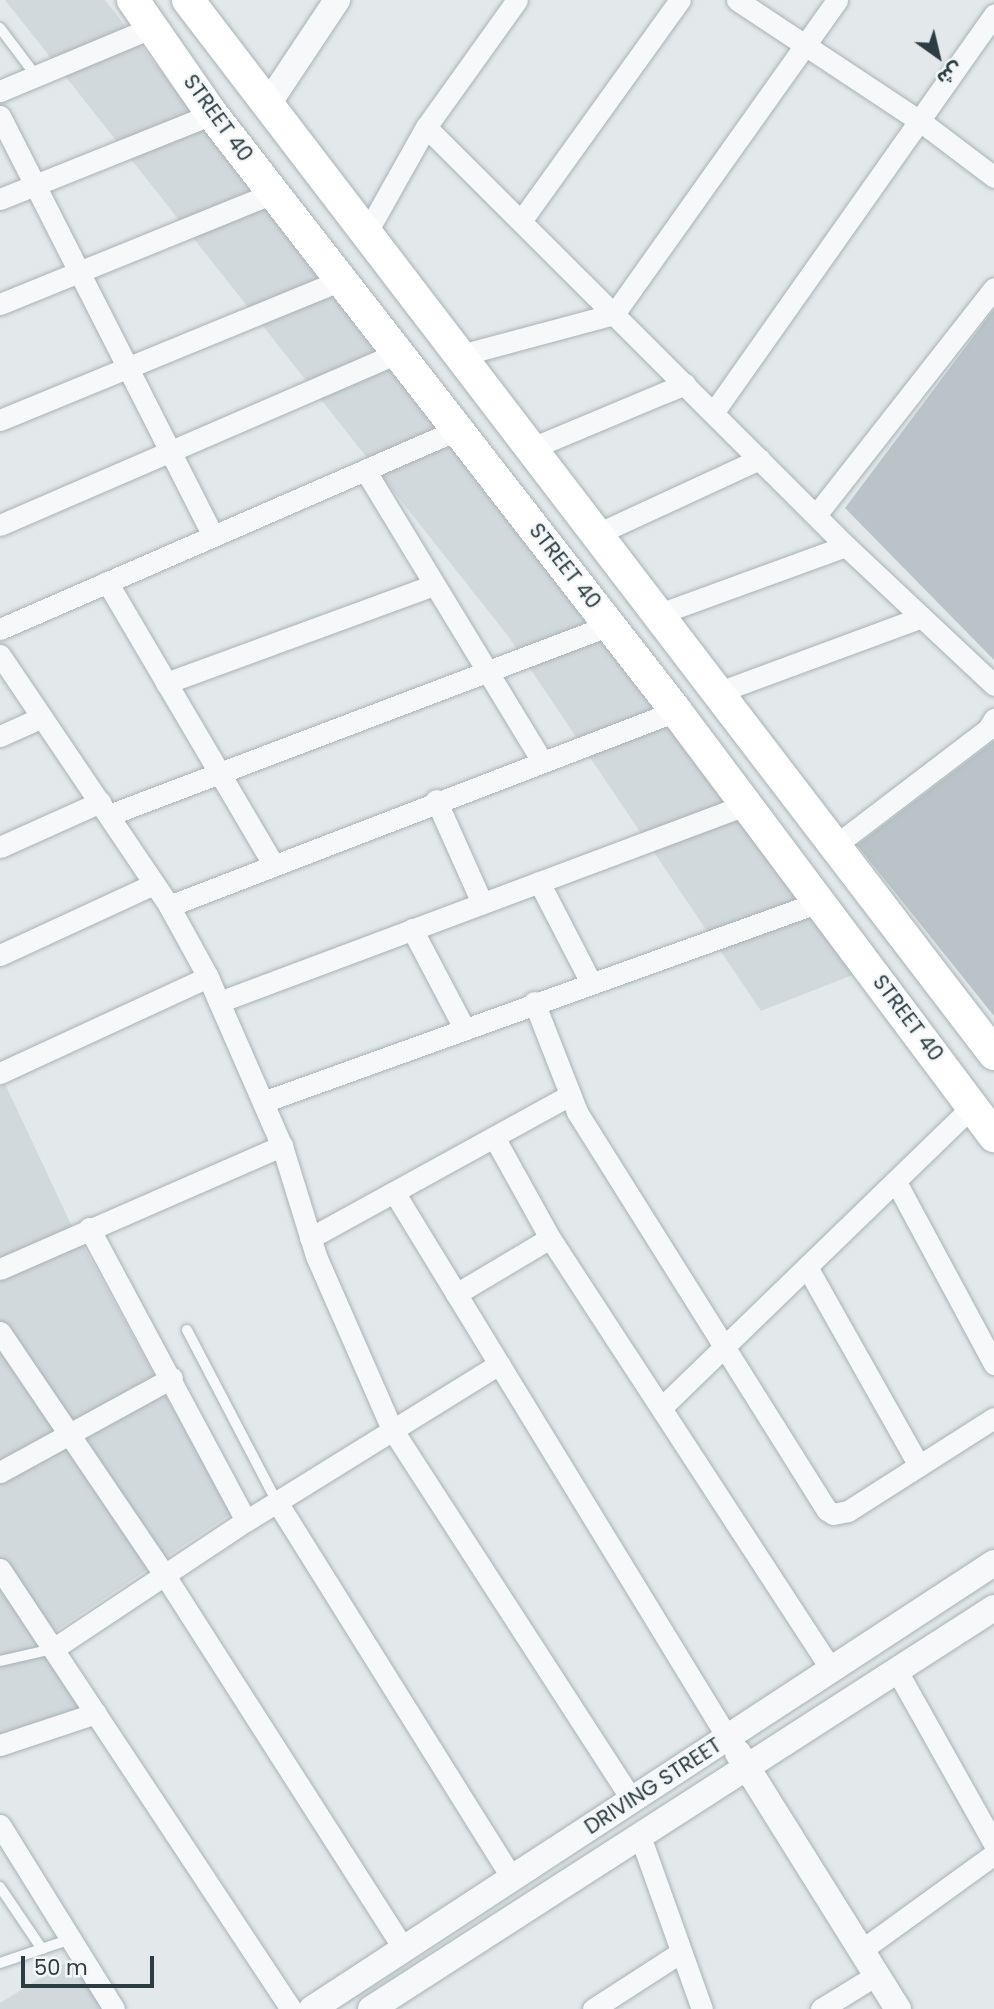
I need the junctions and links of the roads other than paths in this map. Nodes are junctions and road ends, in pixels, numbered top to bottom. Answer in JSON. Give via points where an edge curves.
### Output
{"nodes":[{"id":1,"x":134,"y":0,"type":"edge"},
{"id":2,"x":188,"y":0,"type":"edge"},
{"id":3,"x":337,"y":0,"type":"edge"},
{"id":4,"x":517,"y":0,"type":"edge"},
{"id":5,"x":680,"y":0,"type":"edge"},
{"id":6,"x":737,"y":0,"type":"edge"},
{"id":7,"x":837,"y":0,"type":"edge"},
{"id":8,"x":994,"y":14,"type":"edge"},
{"id":9,"x":153,"y":27,"type":"junction"},
{"id":10,"x":0,"y":28,"type":"edge"},
{"id":11,"x":805,"y":45,"type":"junction"},
{"id":12,"x":34,"y":73,"type":"junction"},
{"id":13,"x":0,"y":91,"type":"edge"},
{"id":14,"x":268,"y":104,"type":"junction"},
{"id":15,"x":212,"y":114,"type":"junction"},
{"id":16,"x":0,"y":116,"type":"edge"},
{"id":17,"x":920,"y":121,"type":"junction"},
{"id":18,"x":426,"y":127,"type":"junction"},
{"id":19,"x":994,"y":177,"type":"edge"},
{"id":20,"x":33,"y":186,"type":"junction"},
{"id":21,"x":274,"y":193,"type":"junction"},
{"id":22,"x":0,"y":199,"type":"edge"},
{"id":23,"x":522,"y":221,"type":"junction"},
{"id":24,"x":367,"y":232,"type":"junction"},
{"id":25,"x":78,"y":273,"type":"junction"},
{"id":26,"x":341,"y":280,"type":"junction"},
{"id":27,"x":994,"y":288,"type":"edge"},
{"id":28,"x":0,"y":304,"type":"edge"},
{"id":29,"x":614,"y":314,"type":"junction"},
{"id":30,"x":397,"y":353,"type":"junction"},
{"id":31,"x":460,"y":355,"type":"junction"},
{"id":32,"x":129,"y":370,"type":"junction"},
{"id":33,"x":685,"y":384,"type":"junction"},
{"id":34,"x":713,"y":413,"type":"junction"},
{"id":35,"x":0,"y":420,"type":"edge"},
{"id":36,"x":459,"y":429,"type":"junction"},
{"id":37,"x":532,"y":448,"type":"junction"},
{"id":38,"x":171,"y":453,"type":"junction"},
{"id":39,"x":759,"y":459,"type":"junction"},
{"id":40,"x":365,"y":470,"type":"junction"},
{"id":41,"x":816,"y":516,"type":"junction"},
{"id":42,"x":0,"y":525,"type":"edge"},
{"id":43,"x":597,"y":534,"type":"junction"},
{"id":44,"x":214,"y":536,"type":"junction"},
{"id":45,"x":846,"y":546,"type":"junction"},
{"id":46,"x":107,"y":582,"type":"junction"},
{"id":47,"x":434,"y":585,"type":"junction"},
{"id":48,"x":657,"y":612,"type":"junction"},
{"id":49,"x":922,"y":617,"type":"junction"},
{"id":50,"x":0,"y":629,"type":"edge"},
{"id":51,"x":614,"y":630,"type":"junction"},
{"id":52,"x":0,"y":656,"type":"edge"},
{"id":53,"x":691,"y":656,"type":"junction"},
{"id":54,"x":488,"y":674,"type":"junction"},
{"id":55,"x":652,"y":679,"type":"junction"},
{"id":56,"x":166,"y":684,"type":"junction"},
{"id":57,"x":994,"y":685,"type":"edge"},
{"id":58,"x":719,"y":692,"type":"junction"},
{"id":59,"x":676,"y":711,"type":"junction"},
{"id":60,"x":42,"y":717,"type":"junction"},
{"id":61,"x":994,"y":719,"type":"edge"},
{"id":62,"x":0,"y":736,"type":"edge"},
{"id":63,"x":541,"y":760,"type":"junction"},
{"id":64,"x":219,"y":774,"type":"junction"},
{"id":65,"x":436,"y":800,"type":"junction"},
{"id":66,"x":748,"y":804,"type":"junction"},
{"id":67,"x":104,"y":809,"type":"junction"},
{"id":68,"x":837,"y":844,"type":"junction"},
{"id":69,"x":0,"y":847,"type":"edge"},
{"id":70,"x":273,"y":864,"type":"junction"},
{"id":71,"x":539,"y":881,"type":"junction"},
{"id":72,"x":154,"y":884,"type":"junction"},
{"id":73,"x":819,"y":902,"type":"junction"},
{"id":74,"x":482,"y":903,"type":"junction"},
{"id":75,"x":169,"y":906,"type":"junction"},
{"id":76,"x":412,"y":929,"type":"junction"},
{"id":77,"x":0,"y":955,"type":"edge"},
{"id":78,"x":208,"y":977,"type":"junction"},
{"id":79,"x":590,"y":981,"type":"junction"},
{"id":80,"x":219,"y":1002,"type":"junction"},
{"id":81,"x":534,"y":1002,"type":"junction"},
{"id":82,"x":464,"y":1028,"type":"junction"},
{"id":83,"x":994,"y":1054,"type":"edge"},
{"id":84,"x":0,"y":1073,"type":"edge"},
{"id":85,"x":570,"y":1095,"type":"junction"},
{"id":86,"x":263,"y":1102,"type":"junction"},
{"id":87,"x":973,"y":1106,"type":"junction"},
{"id":88,"x":994,"y":1136,"type":"edge"},
{"id":89,"x":494,"y":1137,"type":"junction"},
{"id":90,"x":282,"y":1146,"type":"junction"},
{"id":91,"x":896,"y":1182,"type":"junction"},
{"id":92,"x":394,"y":1192,"type":"junction"},
{"id":93,"x":89,"y":1228,"type":"junction"},
{"id":94,"x":310,"y":1238,"type":"junction"},
{"id":95,"x":550,"y":1238,"type":"junction"},
{"id":96,"x":807,"y":1267,"type":"junction"},
{"id":97,"x":0,"y":1269,"type":"edge"},
{"id":98,"x":456,"y":1294,"type":"junction"},
{"id":99,"x":187,"y":1330,"type":"dead end"},
{"id":100,"x":0,"y":1332,"type":"edge"},
{"id":101,"x":722,"y":1348,"type":"junction"},
{"id":102,"x":499,"y":1364,"type":"junction"},
{"id":103,"x":994,"y":1364,"type":"edge"},
{"id":104,"x":172,"y":1378,"type":"junction"},
{"id":105,"x":661,"y":1408,"type":"junction"},
{"id":106,"x":994,"y":1418,"type":"edge"},
{"id":107,"x":392,"y":1429,"type":"junction"},
{"id":108,"x":70,"y":1435,"type":"junction"},
{"id":109,"x":919,"y":1466,"type":"junction"},
{"id":110,"x":0,"y":1472,"type":"edge"},
{"id":111,"x":277,"y":1502,"type":"junction"},
{"id":112,"x":246,"y":1521,"type":"junction"},
{"id":113,"x":994,"y":1563,"type":"edge"},
{"id":114,"x":0,"y":1569,"type":"edge"},
{"id":115,"x":164,"y":1574,"type":"junction"},
{"id":116,"x":994,"y":1608,"type":"edge"},
{"id":117,"x":53,"y":1649,"type":"junction"},
{"id":118,"x":0,"y":1661,"type":"edge"},
{"id":119,"x":831,"y":1669,"type":"junction"},
{"id":120,"x":897,"y":1671,"type":"junction"},
{"id":121,"x":96,"y":1713,"type":"junction"},
{"id":122,"x":727,"y":1737,"type":"junction"},
{"id":123,"x":0,"y":1745,"type":"edge"},
{"id":124,"x":747,"y":1767,"type":"junction"},
{"id":125,"x":632,"y":1800,"type":"junction"},
{"id":126,"x":0,"y":1825,"type":"edge"},
{"id":127,"x":640,"y":1836,"type":"junction"},
{"id":128,"x":994,"y":1844,"type":"edge"},
{"id":129,"x":994,"y":1854,"type":"edge"},
{"id":130,"x":512,"y":1878,"type":"junction"},
{"id":131,"x":0,"y":1887,"type":"edge"},
{"id":132,"x":71,"y":1939,"type":"junction"},
{"id":133,"x":42,"y":1949,"type":"junction"},
{"id":134,"x":404,"y":1949,"type":"junction"},
{"id":135,"x":863,"y":1949,"type":"junction"},
{"id":136,"x":681,"y":1952,"type":"junction"},
{"id":137,"x":0,"y":1964,"type":"edge"},
{"id":138,"x":877,"y":1975,"type":"junction"},
{"id":139,"x":385,"y":2005,"type":"edge"},
{"id":140,"x":114,"y":2009,"type":"edge"},
{"id":141,"x":291,"y":2009,"type":"edge"},
{"id":142,"x":312,"y":2009,"type":"edge"},
{"id":143,"x":593,"y":2009,"type":"edge"},
{"id":144,"x":702,"y":2009,"type":"edge"},
{"id":145,"x":821,"y":2009,"type":"edge"},
{"id":146,"x":898,"y":2009,"type":"edge"}],
"edges":[{"from":1,"to":9,"type":"main road","name":"STREET 40"},
{"from":2,"to":14,"type":"main road"},
{"from":3,"to":14,"type":"street"},
{"from":4,"to":18,"type":"street"},
{"from":5,"to":23,"type":"street"},
{"from":6,"to":11,"type":"street"},
{"from":7,"to":11,"type":"street"},
{"from":8,"to":17,"type":"street"},
{"from":9,"to":12,"type":"street"},
{"from":9,"to":15,"type":"main road","name":"STREET 40"},
{"from":10,"to":12,"type":"lane"},
{"from":11,"to":17,"type":"street"},
{"from":11,"to":29,"type":"street"},
{"from":12,"to":13,"type":"street"},
{"from":14,"to":24,"type":"main road"},
{"from":15,"to":20,"type":"street"},
{"from":15,"to":21,"type":"main road","name":"STREET 40"},
{"from":16,"to":20,"type":"street"},
{"from":17,"to":19,"type":"street"},
{"from":17,"to":34,"type":"street"},
{"from":18,"to":23,"type":"street"},
{"from":18,"to":24,"type":"street"},
{"from":20,"to":22,"type":"street"},
{"from":20,"to":25,"type":"street"},
{"from":21,"to":25,"type":"street"},
{"from":21,"to":26,"type":"main road","name":"STREET 40"},
{"from":23,"to":29,"type":"street"},
{"from":24,"to":31,"type":"main road"},
{"from":25,"to":28,"type":"street"},
{"from":25,"to":32,"type":"street"},
{"from":26,"to":30,"type":"main road","name":"STREET 40"},
{"from":26,"to":32,"type":"street"},
{"from":27,"to":41,"type":"street"},
{"from":29,"to":31,"type":"street"},
{"from":29,"to":33,"type":"street"},
{"from":30,"to":36,"type":"main road","name":"STREET 40"},
{"from":30,"to":38,"type":"street"},
{"from":31,"to":37,"type":"main road"},
{"from":32,"to":35,"type":"street"},
{"from":32,"to":38,"type":"street"},
{"from":33,"to":34,"type":"street"},
{"from":33,"to":37,"type":"street"},
{"from":34,"to":39,"type":"street"},
{"from":36,"to":40,"type":"street"},
{"from":36,"to":51,"type":"main road","name":"STREET 40"},
{"from":37,"to":43,"type":"main road"},
{"from":38,"to":42,"type":"street"},
{"from":38,"to":44,"type":"street"},
{"from":39,"to":41,"type":"street"},
{"from":39,"to":43,"type":"street"},
{"from":40,"to":44,"type":"street"},
{"from":40,"to":47,"type":"street"},
{"from":41,"to":45,"type":"street"},
{"from":43,"to":48,"type":"main road"},
{"from":44,"to":46,"type":"street"},
{"from":45,"to":48,"type":"street"},
{"from":45,"to":49,"type":"street"},
{"from":46,"to":50,"type":"street"},
{"from":46,"to":56,"type":"street"},
{"from":47,"to":54,"type":"street"},
{"from":47,"to":56,"type":"street"},
{"from":48,"to":51,"type":"main road","via":[[646,627]]},
{"from":48,"to":53,"type":"main road"},
{"from":49,"to":57,"type":"street"},
{"from":49,"to":58,"type":"street"},
{"from":51,"to":54,"type":"street"},
{"from":51,"to":55,"type":"main road","name":"STREET 40"},
{"from":52,"to":60,"type":"street"},
{"from":53,"to":55,"type":"main road","via":[[669,656]]},
{"from":53,"to":58,"type":"main road"},
{"from":54,"to":63,"type":"street"},
{"from":54,"to":64,"type":"street"},
{"from":55,"to":59,"type":"main road","name":"STREET 40"},
{"from":56,"to":64,"type":"street"},
{"from":58,"to":68,"type":"main road"},
{"from":59,"to":63,"type":"street"},
{"from":59,"to":66,"type":"main road","name":"STREET 40"},
{"from":60,"to":62,"type":"street"},
{"from":60,"to":67,"type":"street"},
{"from":61,"to":68,"type":"street","via":[[988,729]]},
{"from":63,"to":65,"type":"street"},
{"from":64,"to":67,"type":"street"},
{"from":64,"to":70,"type":"street"},
{"from":65,"to":70,"type":"street"},
{"from":65,"to":74,"type":"street"},
{"from":66,"to":71,"type":"street"},
{"from":66,"to":73,"type":"main road","name":"STREET 40"},
{"from":67,"to":69,"type":"street"},
{"from":67,"to":72,"type":"street"},
{"from":68,"to":83,"type":"main road"},
{"from":70,"to":75,"type":"street"},
{"from":71,"to":74,"type":"street"},
{"from":71,"to":79,"type":"street"},
{"from":72,"to":75,"type":"street"},
{"from":72,"to":77,"type":"street"},
{"from":73,"to":79,"type":"street"},
{"from":73,"to":87,"type":"main road","name":"STREET 40"},
{"from":74,"to":76,"type":"street"},
{"from":75,"to":78,"type":"street"},
{"from":76,"to":80,"type":"street"},
{"from":76,"to":82,"type":"street"},
{"from":78,"to":80,"type":"street"},
{"from":78,"to":84,"type":"street"},
{"from":79,"to":81,"type":"street"},
{"from":80,"to":86,"type":"street"},
{"from":81,"to":82,"type":"street"},
{"from":81,"to":85,"type":"street"},
{"from":82,"to":86,"type":"street"},
{"from":85,"to":89,"type":"street"},
{"from":85,"to":101,"type":"street"},
{"from":86,"to":90,"type":"street"},
{"from":87,"to":88,"type":"main road","name":"STREET 40"},
{"from":87,"to":91,"type":"street"},
{"from":89,"to":92,"type":"street"},
{"from":89,"to":95,"type":"street"},
{"from":90,"to":93,"type":"street"},
{"from":90,"to":94,"type":"street"},
{"from":91,"to":96,"type":"street"},
{"from":91,"to":103,"type":"street"},
{"from":92,"to":94,"type":"street"},
{"from":92,"to":98,"type":"street"},
{"from":93,"to":97,"type":"street"},
{"from":93,"to":104,"type":"street"},
{"from":94,"to":107,"type":"street"},
{"from":95,"to":98,"type":"street"},
{"from":95,"to":105,"type":"street"},
{"from":96,"to":101,"type":"street"},
{"from":96,"to":109,"type":"street"},
{"from":98,"to":102,"type":"street"},
{"from":99,"to":111,"type":"lane"},
{"from":100,"to":108,"type":"street"},
{"from":101,"to":105,"type":"street"},
{"from":101,"to":109,"type":"street","via":[[821,1504],[834,1514],[848,1511]]},
{"from":102,"to":107,"type":"street"},
{"from":102,"to":122,"type":"street"},
{"from":104,"to":108,"type":"street"},
{"from":104,"to":112,"type":"street"},
{"from":105,"to":119,"type":"street"},
{"from":106,"to":109,"type":"street"},
{"from":107,"to":111,"type":"street"},
{"from":107,"to":125,"type":"street"},
{"from":108,"to":110,"type":"street"},
{"from":108,"to":115,"type":"street"},
{"from":111,"to":112,"type":"street"},
{"from":111,"to":130,"type":"street"},
{"from":112,"to":115,"type":"street"},
{"from":113,"to":119,"type":"street","name":"DRIVING STREET"},
{"from":114,"to":117,"type":"street"},
{"from":115,"to":117,"type":"street"},
{"from":115,"to":134,"type":"street"},
{"from":116,"to":120,"type":"street","name":"DRIVING STREET"},
{"from":117,"to":118,"type":"lane"},
{"from":117,"to":121,"type":"street"},
{"from":119,"to":122,"type":"street","name":"DRIVING STREET"},
{"from":120,"to":124,"type":"street","name":"DRIVING STREET"},
{"from":120,"to":128,"type":"street"},
{"from":121,"to":123,"type":"street"},
{"from":121,"to":141,"type":"street"},
{"from":122,"to":124,"type":"street"},
{"from":122,"to":125,"type":"street","name":"DRIVING STREET"},
{"from":124,"to":127,"type":"street","name":"DRIVING STREET"},
{"from":124,"to":135,"type":"street"},
{"from":125,"to":130,"type":"street","name":"DRIVING STREET"},
{"from":126,"to":132,"type":"street"},
{"from":127,"to":136,"type":"street"},
{"from":127,"to":139,"type":"street","name":"DRIVING STREET"},
{"from":129,"to":135,"type":"street"},
{"from":130,"to":134,"type":"street","name":"DRIVING STREET"},
{"from":131,"to":133,"type":"lane"},
{"from":132,"to":133,"type":"lane"},
{"from":132,"to":140,"type":"street"},
{"from":133,"to":137,"type":"lane"},
{"from":134,"to":142,"type":"street","name":"DRIVING STREET"},
{"from":135,"to":138,"type":"street"},
{"from":136,"to":143,"type":"street"},
{"from":136,"to":144,"type":"street"},
{"from":138,"to":145,"type":"street"},
{"from":138,"to":146,"type":"street"}]}
